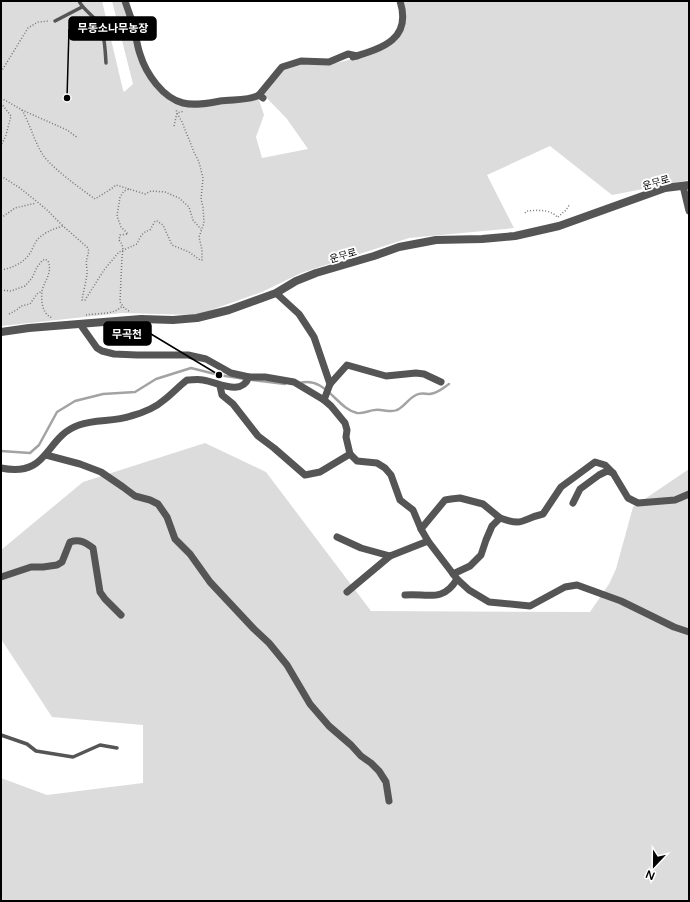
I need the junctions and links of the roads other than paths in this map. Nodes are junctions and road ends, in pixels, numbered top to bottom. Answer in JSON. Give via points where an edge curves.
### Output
{"nodes":[{"id":1,"x":79,"y":1,"type":"edge"},
{"id":2,"x":125,"y":1,"type":"edge"},
{"id":3,"x":400,"y":1,"type":"edge"},
{"id":4,"x":82,"y":7,"type":"junction"},
{"id":5,"x":55,"y":21,"type":"road end"},
{"id":6,"x":357,"y":56,"type":"junction"},
{"id":7,"x":344,"y":60,"type":"dead end"},
{"id":8,"x":106,"y":63,"type":"dead end"},
{"id":9,"x":686,"y":185,"type":"edge"},
{"id":10,"x":689,"y":211,"type":"edge"},
{"id":11,"x":276,"y":292,"type":"junction"},
{"id":12,"x":80,"y":324,"type":"junction"},
{"id":13,"x":1,"y":332,"type":"edge"},
{"id":14,"x":248,"y":379,"type":"junction"},
{"id":15,"x":441,"y":382,"type":"dead end"},
{"id":16,"x":330,"y":384,"type":"junction"},
{"id":17,"x":220,"y":386,"type":"junction"},
{"id":18,"x":324,"y":400,"type":"junction"},
{"id":19,"x":350,"y":454,"type":"junction"},
{"id":20,"x":46,"y":455,"type":"junction"},
{"id":21,"x":1,"y":468,"type":"edge"},
{"id":22,"x":613,"y":473,"type":"junction"},
{"id":23,"x":689,"y":494,"type":"edge"},
{"id":24,"x":572,"y":503,"type":"dead end"},
{"id":25,"x":500,"y":518,"type":"junction"},
{"id":26,"x":421,"y":529,"type":"junction"},
{"id":27,"x":337,"y":537,"type":"dead end"},
{"id":28,"x":428,"y":541,"type":"junction"},
{"id":29,"x":390,"y":556,"type":"junction"},
{"id":30,"x":1,"y":577,"type":"edge"},
{"id":31,"x":455,"y":577,"type":"junction"},
{"id":32,"x":348,"y":592,"type":"dead end"},
{"id":33,"x":405,"y":595,"type":"dead end"},
{"id":34,"x":121,"y":615,"type":"dead end"},
{"id":35,"x":689,"y":632,"type":"edge"},
{"id":36,"x":1,"y":735,"type":"edge"},
{"id":37,"x":117,"y":748,"type":"dead end"},
{"id":38,"x":389,"y":801,"type":"dead end"}],
"edges":[{"from":1,"to":4,"type":"lane"},
{"from":2,"to":6,"type":"street","via":[[134,26],[139,53],[151,77],[169,97],[184,104],[261,96],[282,67],[301,62],[329,62],[348,54]]},
{"from":3,"to":6,"type":"street","via":[[402,25],[392,42]]},
{"from":4,"to":5,"type":"lane"},
{"from":4,"to":8,"type":"lane","via":[[96,20],[102,34]]},
{"from":6,"to":7,"type":"street"},
{"from":9,"to":10,"type":"street"},
{"from":9,"to":11,"type":"street","name":"운무로","via":[[665,188],[559,226],[515,236],[436,240],[399,247],[316,273]]},
{"from":11,"to":12,"type":"street","name":"운무로","via":[[229,310],[197,318]]},
{"from":11,"to":16,"type":"street","via":[[300,314],[314,337]]},
{"from":12,"to":13,"type":"street","name":"운무로"},
{"from":12,"to":14,"type":"street","via":[[102,351],[114,354],[188,355],[206,359]]},
{"from":14,"to":17,"type":"street","via":[[244,386]]},
{"from":14,"to":18,"type":"street","via":[[265,377],[294,382]]},
{"from":15,"to":16,"type":"street","via":[[424,374],[386,376],[346,365]]},
{"from":16,"to":18,"type":"street"},
{"from":17,"to":19,"type":"street","via":[[222,395],[233,404],[258,436],[305,475],[320,472]]},
{"from":17,"to":20,"type":"street","via":[[204,380],[187,380],[162,402],[148,410],[130,417],[75,427],[62,435]]},
{"from":18,"to":19,"type":"street","via":[[345,423]]},
{"from":19,"to":26,"type":"street","via":[[358,461],[377,463],[391,475],[400,500],[413,510]]},
{"from":20,"to":21,"type":"street","via":[[29,468]]},
{"from":20,"to":38,"type":"street","via":[[100,472],[135,496],[158,504],[175,539],[190,554],[210,582],[269,643],[287,665],[310,704],[329,726],[379,771],[386,782]]},
{"from":22,"to":23,"type":"street","via":[[628,498],[638,503],[675,500]]},
{"from":22,"to":24,"type":"street","via":[[607,471],[599,475],[580,489]]},
{"from":22,"to":25,"type":"street","via":[[605,464],[595,462],[561,487],[543,514],[524,522],[513,523]]},
{"from":25,"to":26,"type":"street","via":[[483,504],[460,498],[451,499],[445,500]]},
{"from":25,"to":31,"type":"street","via":[[492,526],[481,555]]},
{"from":26,"to":28,"type":"street"},
{"from":27,"to":29,"type":"street","via":[[361,548]]},
{"from":28,"to":29,"type":"street"},
{"from":28,"to":31,"type":"street"},
{"from":29,"to":32,"type":"street"},
{"from":30,"to":34,"type":"street","via":[[31,567],[57,565],[62,562],[70,542],[81,541],[93,548],[100,592]]},
{"from":31,"to":33,"type":"street","via":[[452,588],[443,594]]},
{"from":31,"to":35,"type":"street","via":[[468,590],[489,602],[512,605],[530,606],[565,587],[577,585],[621,601]]},
{"from":36,"to":37,"type":"lane","via":[[27,744],[36,751],[73,757],[100,744]]}]}
